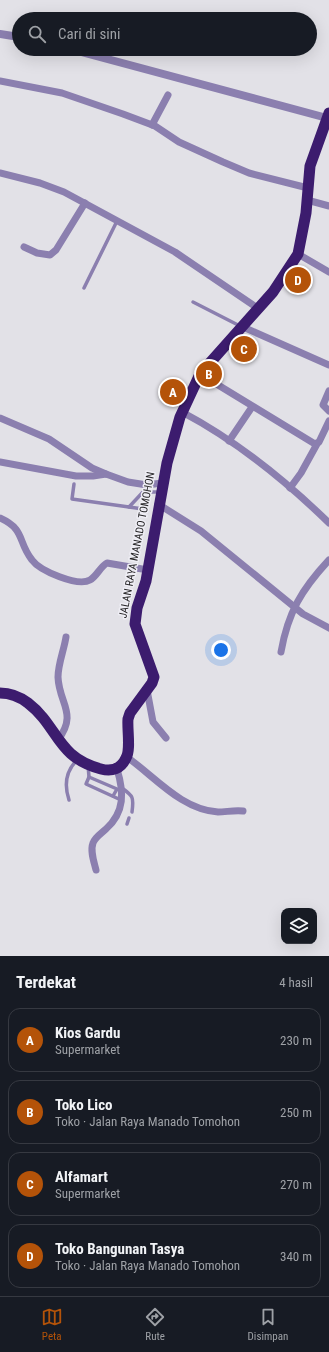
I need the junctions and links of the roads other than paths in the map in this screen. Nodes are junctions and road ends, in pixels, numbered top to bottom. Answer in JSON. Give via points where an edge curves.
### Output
{"nodes":[{"id":1,"x":0,"y":34,"type":"edge"},
{"id":2,"x":12,"y":36,"type":"edge"},
{"id":3,"x":97,"y":56,"type":"edge"},
{"id":4,"x":0,"y":81,"type":"edge"},
{"id":5,"x":168,"y":95,"type":"dead end"},
{"id":6,"x":328,"y":116,"type":"edge"},
{"id":7,"x":152,"y":125,"type":"junction"},
{"id":8,"x":0,"y":174,"type":"edge"},
{"id":9,"x":308,"y":188,"type":"junction"},
{"id":10,"x":307,"y":200,"type":"junction"},
{"id":11,"x":85,"y":203,"type":"junction"},
{"id":12,"x":329,"y":206,"type":"edge"},
{"id":13,"x":117,"y":221,"type":"junction"},
{"id":14,"x":24,"y":247,"type":"dead end"},
{"id":15,"x":298,"y":254,"type":"junction"},
{"id":16,"x":329,"y":272,"type":"edge"},
{"id":17,"x":84,"y":288,"type":"dead end"},
{"id":18,"x":193,"y":302,"type":"dead end"},
{"id":19,"x":259,"y":308,"type":"junction"},
{"id":20,"x":242,"y":327,"type":"junction"},
{"id":21,"x":329,"y":365,"type":"edge"},
{"id":22,"x":200,"y":374,"type":"junction"},
{"id":23,"x":329,"y":391,"type":"edge"},
{"id":24,"x":252,"y":407,"type":"junction"},
{"id":25,"x":329,"y":411,"type":"edge"},
{"id":26,"x":182,"y":412,"type":"junction"},
{"id":27,"x":0,"y":418,"type":"edge"},
{"id":28,"x":329,"y":421,"type":"edge"},
{"id":29,"x":229,"y":441,"type":"junction"},
{"id":30,"x":317,"y":444,"type":"junction"},
{"id":31,"x":0,"y":462,"type":"edge"},
{"id":32,"x":106,"y":474,"type":"junction"},
{"id":33,"x":74,"y":484,"type":"dead end"},
{"id":34,"x":162,"y":487,"type":"junction"},
{"id":35,"x":290,"y":488,"type":"junction"},
{"id":36,"x":158,"y":504,"type":"junction"},
{"id":37,"x":129,"y":507,"type":"junction"},
{"id":38,"x":143,"y":509,"type":"dead end"},
{"id":39,"x":0,"y":518,"type":"edge"},
{"id":40,"x":329,"y":523,"type":"edge"},
{"id":41,"x":329,"y":560,"type":"edge"},
{"id":42,"x":148,"y":570,"type":"junction"},
{"id":43,"x":294,"y":606,"type":"junction"},
{"id":44,"x":329,"y":628,"type":"edge"},
{"id":45,"x":66,"y":637,"type":"dead end"},
{"id":46,"x":281,"y":652,"type":"dead end"},
{"id":47,"x":147,"y":690,"type":"junction"},
{"id":48,"x":0,"y":693,"type":"edge"},
{"id":49,"x":166,"y":738,"type":"dead end"},
{"id":50,"x":58,"y":740,"type":"junction"},
{"id":51,"x":127,"y":757,"type":"junction"},
{"id":52,"x":77,"y":760,"type":"junction"},
{"id":53,"x":117,"y":769,"type":"junction"},
{"id":54,"x":88,"y":771,"type":"junction"},
{"id":55,"x":122,"y":788,"type":"junction"},
{"id":56,"x":113,"y":796,"type":"junction"},
{"id":57,"x":69,"y":800,"type":"dead end"},
{"id":58,"x":122,"y":800,"type":"junction"},
{"id":59,"x":243,"y":810,"type":"dead end"},
{"id":60,"x":132,"y":812,"type":"dead end"},
{"id":61,"x":129,"y":818,"type":"dead end"},
{"id":62,"x":126,"y":824,"type":"dead end"},
{"id":63,"x":96,"y":870,"type":"dead end"}],
"edges":[{"from":1,"to":2,"type":"street"},
{"from":3,"to":6,"type":"street"},
{"from":4,"to":7,"type":"street","via":[[72,96]]},
{"from":5,"to":7,"type":"street"},
{"from":6,"to":9,"type":"highway","name":"JALAN RAYA MANADO TOMOHON","via":[[310,166]]},
{"from":7,"to":9,"type":"street","via":[[178,142],[249,173]]},
{"from":8,"to":11,"type":"street","via":[[54,187]]},
{"from":9,"to":10,"type":"highway","name":"JALAN RAYA MANADO TOMOHON"},
{"from":10,"to":12,"type":"street"},
{"from":10,"to":15,"type":"highway","name":"JALAN RAYA MANADO TOMOHON"},
{"from":11,"to":13,"type":"street"},
{"from":11,"to":14,"type":"street","via":[[56,250],[50,255]]},
{"from":13,"to":17,"type":"lane"},
{"from":13,"to":19,"type":"street","via":[[176,252]]},
{"from":15,"to":16,"type":"street"},
{"from":15,"to":19,"type":"highway","name":"JALAN RAYA MANADO TOMOHON","via":[[284,278]]},
{"from":18,"to":20,"type":"lane"},
{"from":19,"to":20,"type":"highway","name":"JALAN RAYA MANADO TOMOHON"},
{"from":20,"to":21,"type":"street"},
{"from":20,"to":22,"type":"highway","name":"JALAN RAYA MANADO TOMOHON"},
{"from":22,"to":24,"type":"street"},
{"from":22,"to":26,"type":"highway","name":"JALAN RAYA MANADO TOMOHON"},
{"from":23,"to":25,"type":"street","via":[[322,405]]},
{"from":24,"to":29,"type":"street"},
{"from":24,"to":30,"type":"street"},
{"from":26,"to":29,"type":"street"},
{"from":26,"to":34,"type":"highway","name":"JALAN RAYA MANADO TOMOHON"},
{"from":27,"to":32,"type":"street","via":[[48,439],[92,468]]},
{"from":28,"to":30,"type":"street"},
{"from":29,"to":35,"type":"street"},
{"from":30,"to":35,"type":"street"},
{"from":31,"to":32,"type":"street","via":[[76,476]]},
{"from":32,"to":34,"type":"street","via":[[134,483]]},
{"from":33,"to":37,"type":"lane","via":[[72,499]]},
{"from":34,"to":36,"type":"highway","name":"JALAN RAYA MANADO TOMOHON"},
{"from":34,"to":37,"type":"lane","via":[[143,492]]},
{"from":35,"to":40,"type":"street"},
{"from":36,"to":42,"type":"highway","name":"JALAN RAYA MANADO TOMOHON"},
{"from":36,"to":43,"type":"street","via":[[197,528]]},
{"from":37,"to":38,"type":"lane"},
{"from":39,"to":42,"type":"street","via":[[17,528],[33,562],[75,582],[90,580],[107,563]]},
{"from":41,"to":43,"type":"street","via":[[306,586]]},
{"from":42,"to":47,"type":"highway","name":"JALAN RAYA MANADO TOMOHON","via":[[135,624],[154,677]]},
{"from":43,"to":44,"type":"street"},
{"from":43,"to":46,"type":"street"},
{"from":45,"to":50,"type":"street","via":[[58,669],[58,680],[67,708],[67,720],[66,729]]},
{"from":47,"to":49,"type":"street","via":[[153,722]]},
{"from":47,"to":51,"type":"highway","name":"JALAN RAYA MANADO TOMOHON","via":[[128,719]]},
{"from":48,"to":50,"type":"highway","via":[[11,694],[28,703],[38,712]]},
{"from":50,"to":52,"type":"highway"},
{"from":51,"to":53,"type":"highway"},
{"from":51,"to":59,"type":"street","via":[[184,801],[204,810]]},
{"from":52,"to":54,"type":"highway"},
{"from":52,"to":57,"type":"lane","via":[[69,768],[67,775],[66,791]]},
{"from":53,"to":54,"type":"highway"},
{"from":53,"to":55,"type":"street"},
{"from":54,"to":56,"type":"lane","via":[[117,788]]},
{"from":54,"to":56,"type":"lane","via":[[86,784]]},
{"from":55,"to":58,"type":"street"},
{"from":55,"to":60,"type":"lane","via":[[134,800]]},
{"from":56,"to":58,"type":"lane"},
{"from":58,"to":63,"type":"street","via":[[119,814],[93,842]]},
{"from":61,"to":62,"type":"lane"}]}
